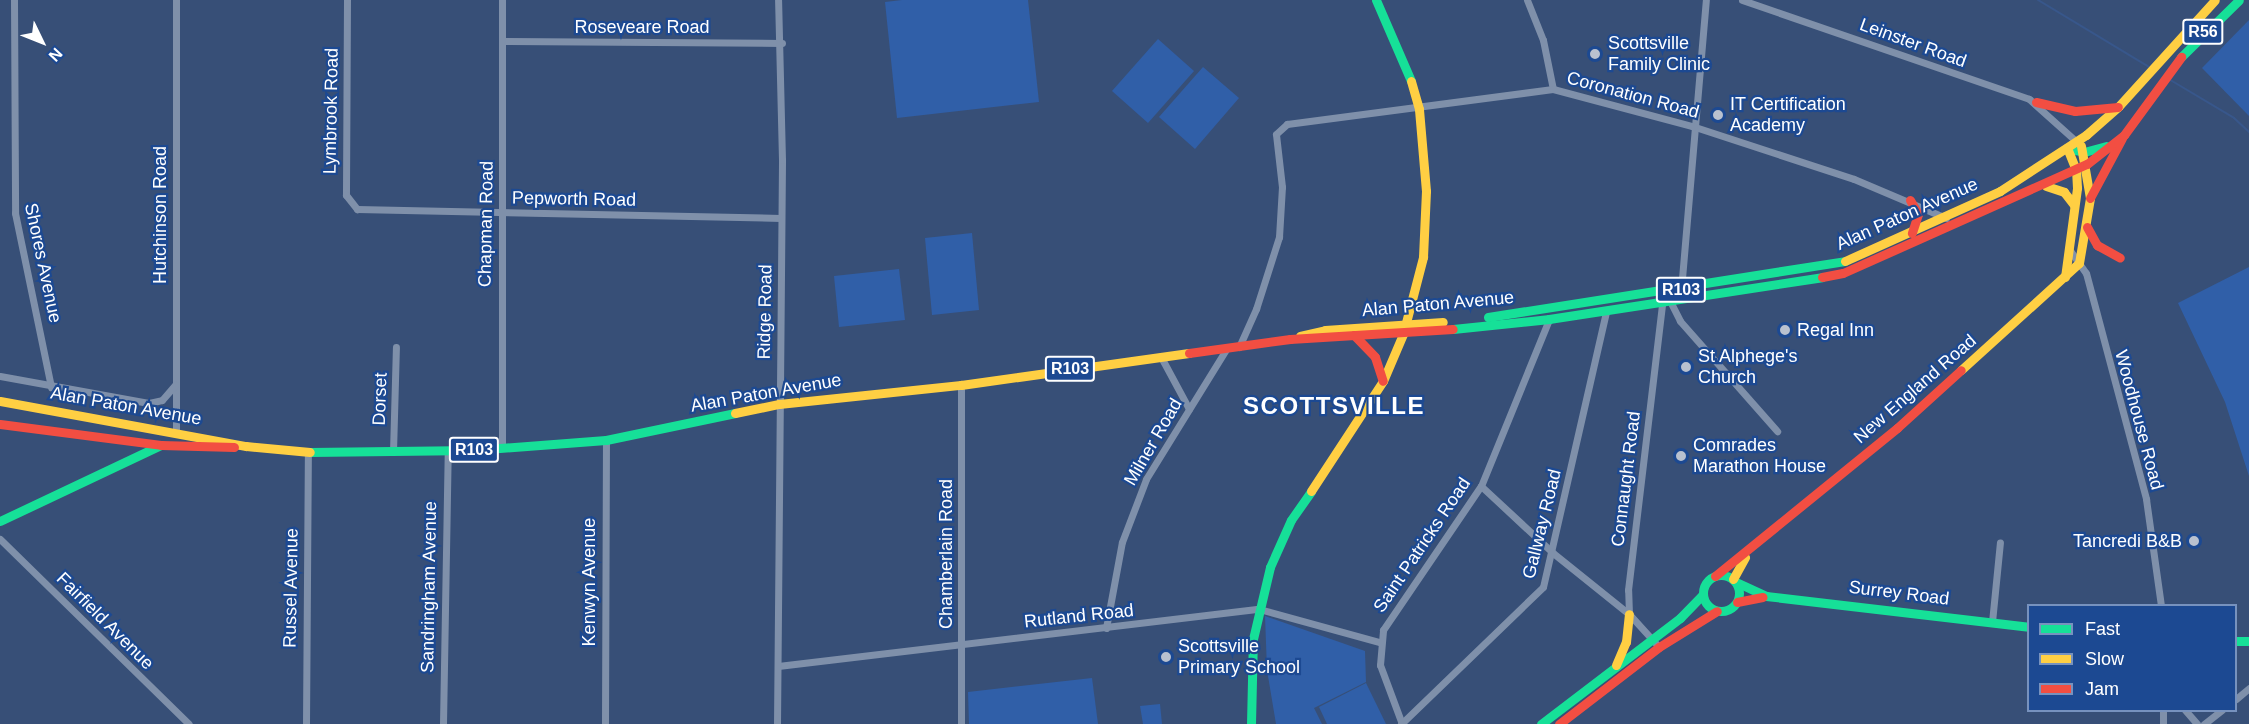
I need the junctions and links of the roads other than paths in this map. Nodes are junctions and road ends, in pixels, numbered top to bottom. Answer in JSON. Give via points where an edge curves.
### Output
{"nodes":[{"id":1,"x":14,"y":0,"type":"edge"},
{"id":2,"x":176,"y":0,"type":"edge"},
{"id":3,"x":347,"y":0,"type":"edge"},
{"id":4,"x":502,"y":0,"type":"edge"},
{"id":5,"x":780,"y":0,"type":"edge"},
{"id":6,"x":1376,"y":0,"type":"edge"},
{"id":7,"x":1527,"y":0,"type":"edge"},
{"id":8,"x":1706,"y":0,"type":"edge"},
{"id":9,"x":1742,"y":0,"type":"edge"},
{"id":10,"x":2215,"y":0,"type":"edge"},
{"id":11,"x":2240,"y":0,"type":"edge"},
{"id":12,"x":502,"y":41,"type":"junction"},
{"id":13,"x":782,"y":43,"type":"junction"},
{"id":14,"x":1553,"y":89,"type":"junction"},
{"id":15,"x":2036,"y":102,"type":"junction"},
{"id":16,"x":2118,"y":107,"type":"junction"},
{"id":17,"x":1419,"y":109,"type":"junction"},
{"id":18,"x":1692,"y":126,"type":"junction"},
{"id":19,"x":2063,"y":131,"type":"junction"},
{"id":20,"x":2124,"y":135,"type":"junction"},
{"id":21,"x":2077,"y":142,"type":"junction"},
{"id":22,"x":2112,"y":144,"type":"junction"},
{"id":23,"x":2067,"y":148,"type":"junction"},
{"id":24,"x":2084,"y":152,"type":"junction"},
{"id":25,"x":2087,"y":164,"type":"junction"},
{"id":26,"x":2076,"y":170,"type":"junction"},
{"id":27,"x":2046,"y":186,"type":"junction"},
{"id":28,"x":2090,"y":198,"type":"junction"},
{"id":29,"x":1910,"y":200,"type":"junction"},
{"id":30,"x":2074,"y":204,"type":"junction"},
{"id":31,"x":367,"y":209,"type":"joint"},
{"id":32,"x":499,"y":213,"type":"junction"},
{"id":33,"x":781,"y":218,"type":"junction"},
{"id":34,"x":1946,"y":218,"type":"junction"},
{"id":35,"x":1956,"y":224,"type":"junction"},
{"id":36,"x":2086,"y":225,"type":"junction"},
{"id":37,"x":1909,"y":235,"type":"junction"},
{"id":38,"x":2069,"y":249,"type":"junction"},
{"id":39,"x":2120,"y":258,"type":"dead end"},
{"id":40,"x":2079,"y":262,"type":"junction"},
{"id":41,"x":2065,"y":277,"type":"junction"},
{"id":42,"x":1681,"y":290,"type":"junction"},
{"id":43,"x":1666,"y":304,"type":"junction"},
{"id":44,"x":1606,"y":311,"type":"junction"},
{"id":45,"x":1549,"y":319,"type":"junction"},
{"id":46,"x":1405,"y":329,"type":"junction"},
{"id":47,"x":1354,"y":335,"type":"junction"},
{"id":48,"x":1290,"y":339,"type":"junction"},
{"id":49,"x":396,"y":347,"type":"dead end"},
{"id":50,"x":1239,"y":347,"type":"junction"},
{"id":51,"x":1227,"y":348,"type":"junction"},
{"id":52,"x":1161,"y":357,"type":"junction"},
{"id":53,"x":0,"y":376,"type":"edge"},
{"id":54,"x":1383,"y":381,"type":"junction"},
{"id":55,"x":175,"y":385,"type":"junction"},
{"id":56,"x":961,"y":385,"type":"junction"},
{"id":57,"x":51,"y":387,"type":"junction"},
{"id":58,"x":0,"y":401,"type":"edge"},
{"id":59,"x":779,"y":404,"type":"junction"},
{"id":60,"x":1189,"y":409,"type":"junction"},
{"id":61,"x":0,"y":424,"type":"edge"},
{"id":62,"x":176,"y":430,"type":"junction"},
{"id":63,"x":1777,"y":431,"type":"dead end"},
{"id":64,"x":606,"y":440,"type":"junction"},
{"id":65,"x":161,"y":445,"type":"junction"},
{"id":66,"x":246,"y":446,"type":"junction"},
{"id":67,"x":502,"y":448,"type":"junction"},
{"id":68,"x":448,"y":450,"type":"junction"},
{"id":69,"x":308,"y":452,"type":"junction"},
{"id":70,"x":393,"y":452,"type":"junction"},
{"id":71,"x":1481,"y":486,"type":"junction"},
{"id":72,"x":0,"y":521,"type":"edge"},
{"id":73,"x":0,"y":539,"type":"edge"},
{"id":74,"x":2000,"y":542,"type":"dead end"},
{"id":75,"x":1755,"y":544,"type":"junction"},
{"id":76,"x":1553,"y":553,"type":"junction"},
{"id":77,"x":1715,"y":576,"type":"junction"},
{"id":78,"x":1735,"y":581,"type":"junction"},
{"id":79,"x":1703,"y":594,"type":"junction"},
{"id":80,"x":1766,"y":596,"type":"junction"},
{"id":81,"x":1737,"y":602,"type":"junction"},
{"id":82,"x":2161,"y":604,"type":"edge"},
{"id":83,"x":1259,"y":609,"type":"junction"},
{"id":84,"x":1717,"y":611,"type":"junction"},
{"id":85,"x":1629,"y":614,"type":"junction"},
{"id":86,"x":1992,"y":622,"type":"junction"},
{"id":87,"x":2027,"y":627,"type":"edge"},
{"id":88,"x":1106,"y":628,"type":"junction"},
{"id":89,"x":1652,"y":637,"type":"junction"},
{"id":90,"x":962,"y":642,"type":"junction"},
{"id":91,"x":1379,"y":642,"type":"junction"},
{"id":92,"x":1659,"y":647,"type":"junction"},
{"id":93,"x":778,"y":666,"type":"junction"},
{"id":94,"x":1615,"y":667,"type":"junction"},
{"id":95,"x":2249,"y":688,"type":"edge"},
{"id":96,"x":2237,"y":697,"type":"edge"},
{"id":97,"x":2186,"y":712,"type":"edge"},
{"id":98,"x":2221,"y":712,"type":"edge"},
{"id":99,"x":189,"y":724,"type":"edge"},
{"id":100,"x":306,"y":724,"type":"edge"},
{"id":101,"x":443,"y":724,"type":"edge"},
{"id":102,"x":605,"y":724,"type":"edge"},
{"id":103,"x":777,"y":724,"type":"edge"},
{"id":104,"x":961,"y":724,"type":"edge"},
{"id":105,"x":1251,"y":724,"type":"edge"},
{"id":106,"x":1402,"y":724,"type":"edge"},
{"id":107,"x":1541,"y":724,"type":"edge"},
{"id":108,"x":1559,"y":724,"type":"edge"},
{"id":109,"x":2197,"y":724,"type":"edge"},
{"id":110,"x":2204,"y":724,"type":"edge"}],
"edges":[{"from":1,"to":57,"type":"street","name":"Shores Avenue","via":[[15,213]]},
{"from":2,"to":55,"type":"street","name":"Hutchinson Road"},
{"from":3,"to":31,"type":"street","name":"Lymbrook Road","via":[[346,195],[352,206]]},
{"from":4,"to":12,"type":"street","name":"Chapman Road"},
{"from":5,"to":13,"type":"street","name":"Ridge Road"},
{"from":6,"to":17,"type":"main road","via":[[1408,72]]},
{"from":7,"to":14,"type":"street","via":[[1543,40]]},
{"from":8,"to":18,"type":"street"},
{"from":9,"to":15,"type":"street","name":"Leinster Road"},
{"from":10,"to":16,"type":"main road","name":"Alan Paton Avenue","number":"R56"},
{"from":11,"to":20,"type":"main road","name":"Alan Paton Avenue","number":"R56","via":[[2170,68]]},
{"from":12,"to":13,"type":"street","name":"Roseveare Road"},
{"from":12,"to":32,"type":"street","name":"Chapman Road"},
{"from":13,"to":33,"type":"street","name":"Ridge Road"},
{"from":14,"to":17,"type":"street","name":"Coronation Road"},
{"from":14,"to":18,"type":"street","name":"Coronation Road"},
{"from":15,"to":16,"type":"main road","via":[[2075,111]]},
{"from":15,"to":19,"type":"street","name":"Leinster Road"},
{"from":16,"to":21,"type":"main road","name":"Alan Paton Avenue","number":"R56"},
{"from":17,"to":46,"type":"main road","via":[[1426,183],[1425,242]]},
{"from":17,"to":50,"type":"street","name":"Coronation Road","via":[[1287,124],[1276,134],[1280,237]]},
{"from":18,"to":29,"type":"street","name":"Coronation Road"},
{"from":18,"to":42,"type":"street"},
{"from":19,"to":21,"type":"street","name":"Leinster Road"},
{"from":19,"to":23,"type":"street","name":"Leinster Road"},
{"from":20,"to":22,"type":"main road","name":"Alan Paton Avenue","number":"R56"},
{"from":20,"to":28,"type":"main road"},
{"from":21,"to":23,"type":"main road","name":"Alan Paton Avenue","number":"R103"},
{"from":21,"to":24,"type":"main road"},
{"from":22,"to":24,"type":"main road"},
{"from":22,"to":25,"type":"main road","name":"Alan Paton Avenue","number":"R56"},
{"from":23,"to":24,"type":"main road"},
{"from":23,"to":26,"type":"main road"},
{"from":23,"to":34,"type":"main road","name":"Alan Paton Avenue","number":"R103","via":[[2007,187]]},
{"from":24,"to":25,"type":"main road"},
{"from":25,"to":26,"type":"main road","name":"Alan Paton Avenue","number":"R103"},
{"from":25,"to":28,"type":"main road"},
{"from":26,"to":27,"type":"main road","name":"Alan Paton Avenue","number":"R103"},
{"from":26,"to":30,"type":"main road"},
{"from":27,"to":30,"type":"main road","via":[[2064,192]]},
{"from":27,"to":35,"type":"main road","name":"Alan Paton Avenue","number":"R103"},
{"from":28,"to":36,"type":"main road"},
{"from":29,"to":34,"type":"street","name":"Coronation Road"},
{"from":29,"to":37,"type":"main road","via":[[1917,209],[1918,220]]},
{"from":30,"to":38,"type":"main road"},
{"from":31,"to":32,"type":"street","name":"Pepworth Road"},
{"from":32,"to":33,"type":"street","name":"Pepworth Road"},
{"from":32,"to":67,"type":"street","name":"Chapman Road"},
{"from":33,"to":59,"type":"street","name":"Ridge Road"},
{"from":34,"to":35,"type":"street","name":"Coronation Road"},
{"from":34,"to":37,"type":"main road","name":"Alan Paton Avenue","number":"R103"},
{"from":35,"to":43,"type":"main road","name":"Alan Paton Avenue","number":"R103","via":[[1843,273]]},
{"from":36,"to":39,"type":"main road","via":[[2097,245]]},
{"from":36,"to":40,"type":"main road"},
{"from":37,"to":42,"type":"main road","name":"Alan Paton Avenue","number":"R103","via":[[1840,263]]},
{"from":38,"to":40,"type":"street","name":"Woodhouse Road"},
{"from":38,"to":41,"type":"main road"},
{"from":40,"to":41,"type":"main road","name":"New England Road"},
{"from":40,"to":82,"type":"street","name":"Woodhouse Road","via":[[2086,273],[2146,499]]},
{"from":41,"to":75,"type":"main road","name":"New England Road","via":[[1897,428]]},
{"from":42,"to":46,"type":"main road","name":"Alan Paton Avenue","number":"R103"},
{"from":43,"to":44,"type":"main road","name":"Alan Paton Avenue","number":"R103"},
{"from":43,"to":63,"type":"street"},
{"from":43,"to":85,"type":"street","name":"Connaught Road","via":[[1628,591]]},
{"from":44,"to":45,"type":"main road","name":"Alan Paton Avenue","number":"R103"},
{"from":44,"to":76,"type":"street","name":"Gallway Road"},
{"from":45,"to":46,"type":"main road","name":"Alan Paton Avenue","number":"R103"},
{"from":45,"to":71,"type":"street","name":"Saint Patricks Road"},
{"from":46,"to":47,"type":"main road","name":"Alan Paton Avenue","number":"R103"},
{"from":46,"to":48,"type":"main road","name":"Alan Paton Avenue","number":"R103","via":[[1325,330]]},
{"from":46,"to":54,"type":"main road"},
{"from":47,"to":48,"type":"main road","name":"Alan Paton Avenue","number":"R103"},
{"from":47,"to":54,"type":"main road","via":[[1375,357]]},
{"from":48,"to":50,"type":"main road","name":"Alan Paton Avenue","number":"R103"},
{"from":49,"to":70,"type":"street","name":"Dorset"},
{"from":50,"to":51,"type":"main road","name":"Alan Paton Avenue","number":"R103"},
{"from":51,"to":52,"type":"main road","name":"Alan Paton Avenue","number":"R103"},
{"from":51,"to":60,"type":"street","name":"Milner Road"},
{"from":52,"to":56,"type":"main road","name":"Alan Paton Avenue","number":"R103"},
{"from":52,"to":60,"type":"street"},
{"from":53,"to":57,"type":"street"},
{"from":54,"to":83,"type":"main road","via":[[1287,526]]},
{"from":55,"to":57,"type":"street","via":[[162,400],[149,403]]},
{"from":55,"to":62,"type":"street","name":"Hutchinson Road"},
{"from":56,"to":59,"type":"main road","name":"Alan Paton Avenue","number":"R103"},
{"from":56,"to":90,"type":"street","name":"Chamberlain Road"},
{"from":58,"to":62,"type":"main road","name":"Alan Paton Avenue","number":"R103"},
{"from":59,"to":64,"type":"main road","name":"Alan Paton Avenue","number":"R103"},
{"from":59,"to":93,"type":"street","name":"Ridge Road"},
{"from":60,"to":88,"type":"street","name":"Milner Road","via":[[1133,508],[1114,573]]},
{"from":61,"to":65,"type":"main road","name":"Alan Paton Avenue","number":"R103"},
{"from":62,"to":66,"type":"main road","name":"Alan Paton Avenue","number":"R103"},
{"from":64,"to":67,"type":"main road","name":"Alan Paton Avenue","number":"R103"},
{"from":64,"to":102,"type":"street","name":"Kenwyn Avenue"},
{"from":65,"to":66,"type":"main road","name":"Alan Paton Avenue","number":"R103"},
{"from":65,"to":72,"type":"main road"},
{"from":66,"to":69,"type":"main road","name":"Alan Paton Avenue","number":"R103"},
{"from":67,"to":68,"type":"main road","name":"Alan Paton Avenue","number":"R103"},
{"from":68,"to":70,"type":"main road","name":"Alan Paton Avenue","number":"R103"},
{"from":68,"to":101,"type":"street","name":"Sandringham Avenue"},
{"from":69,"to":70,"type":"main road","name":"Alan Paton Avenue","number":"R103"},
{"from":69,"to":100,"type":"street","name":"Russel Avenue"},
{"from":71,"to":76,"type":"street"},
{"from":71,"to":91,"type":"street","name":"Saint Patricks Road","via":[[1394,610]]},
{"from":73,"to":99,"type":"street","name":"Fairfield Avenue"},
{"from":74,"to":86,"type":"street"},
{"from":75,"to":77,"type":"main road","name":"New England Road"},
{"from":75,"to":78,"type":"main road","name":"New England Road"},
{"from":76,"to":85,"type":"street"},
{"from":76,"to":106,"type":"street","name":"Gallway Road","via":[[1543,587],[1534,599]]},
{"from":77,"to":78,"type":"main road"},
{"from":77,"to":79,"type":"main road","via":[[1705,585]]},
{"from":78,"to":80,"type":"main road","name":"Surrey Road"},
{"from":78,"to":81,"type":"main road"},
{"from":79,"to":84,"type":"main road","via":[[1709,607]]},
{"from":79,"to":89,"type":"main road","via":[[1680,618]]},
{"from":80,"to":81,"type":"main road","name":"Surrey Road"},
{"from":80,"to":86,"type":"main road","name":"Surrey Road"},
{"from":81,"to":84,"type":"main road","via":[[1726,611]]},
{"from":83,"to":88,"type":"street","name":"Rutland Road"},
{"from":83,"to":91,"type":"street","name":"Rutland Road"},
{"from":83,"to":105,"type":"main road","via":[[1250,672]]},
{"from":84,"to":92,"type":"main road"},
{"from":85,"to":89,"type":"street"},
{"from":85,"to":94,"type":"main road","via":[[1626,642]]},
{"from":86,"to":87,"type":"main road","name":"Surrey Road"},
{"from":88,"to":90,"type":"street","name":"Rutland Road"},
{"from":89,"to":92,"type":"street"},
{"from":89,"to":94,"type":"main road"},
{"from":90,"to":93,"type":"street","name":"Rutland Road"},
{"from":90,"to":104,"type":"street","name":"Chamberlain Road"},
{"from":91,"to":106,"type":"street","via":[[1380,665]]},
{"from":92,"to":108,"type":"main road"},
{"from":93,"to":103,"type":"street","name":"Ridge Road"},
{"from":94,"to":107,"type":"main road"},
{"from":95,"to":96,"type":"street"},
{"from":97,"to":109,"type":"street"},
{"from":98,"to":110,"type":"street"}]}
